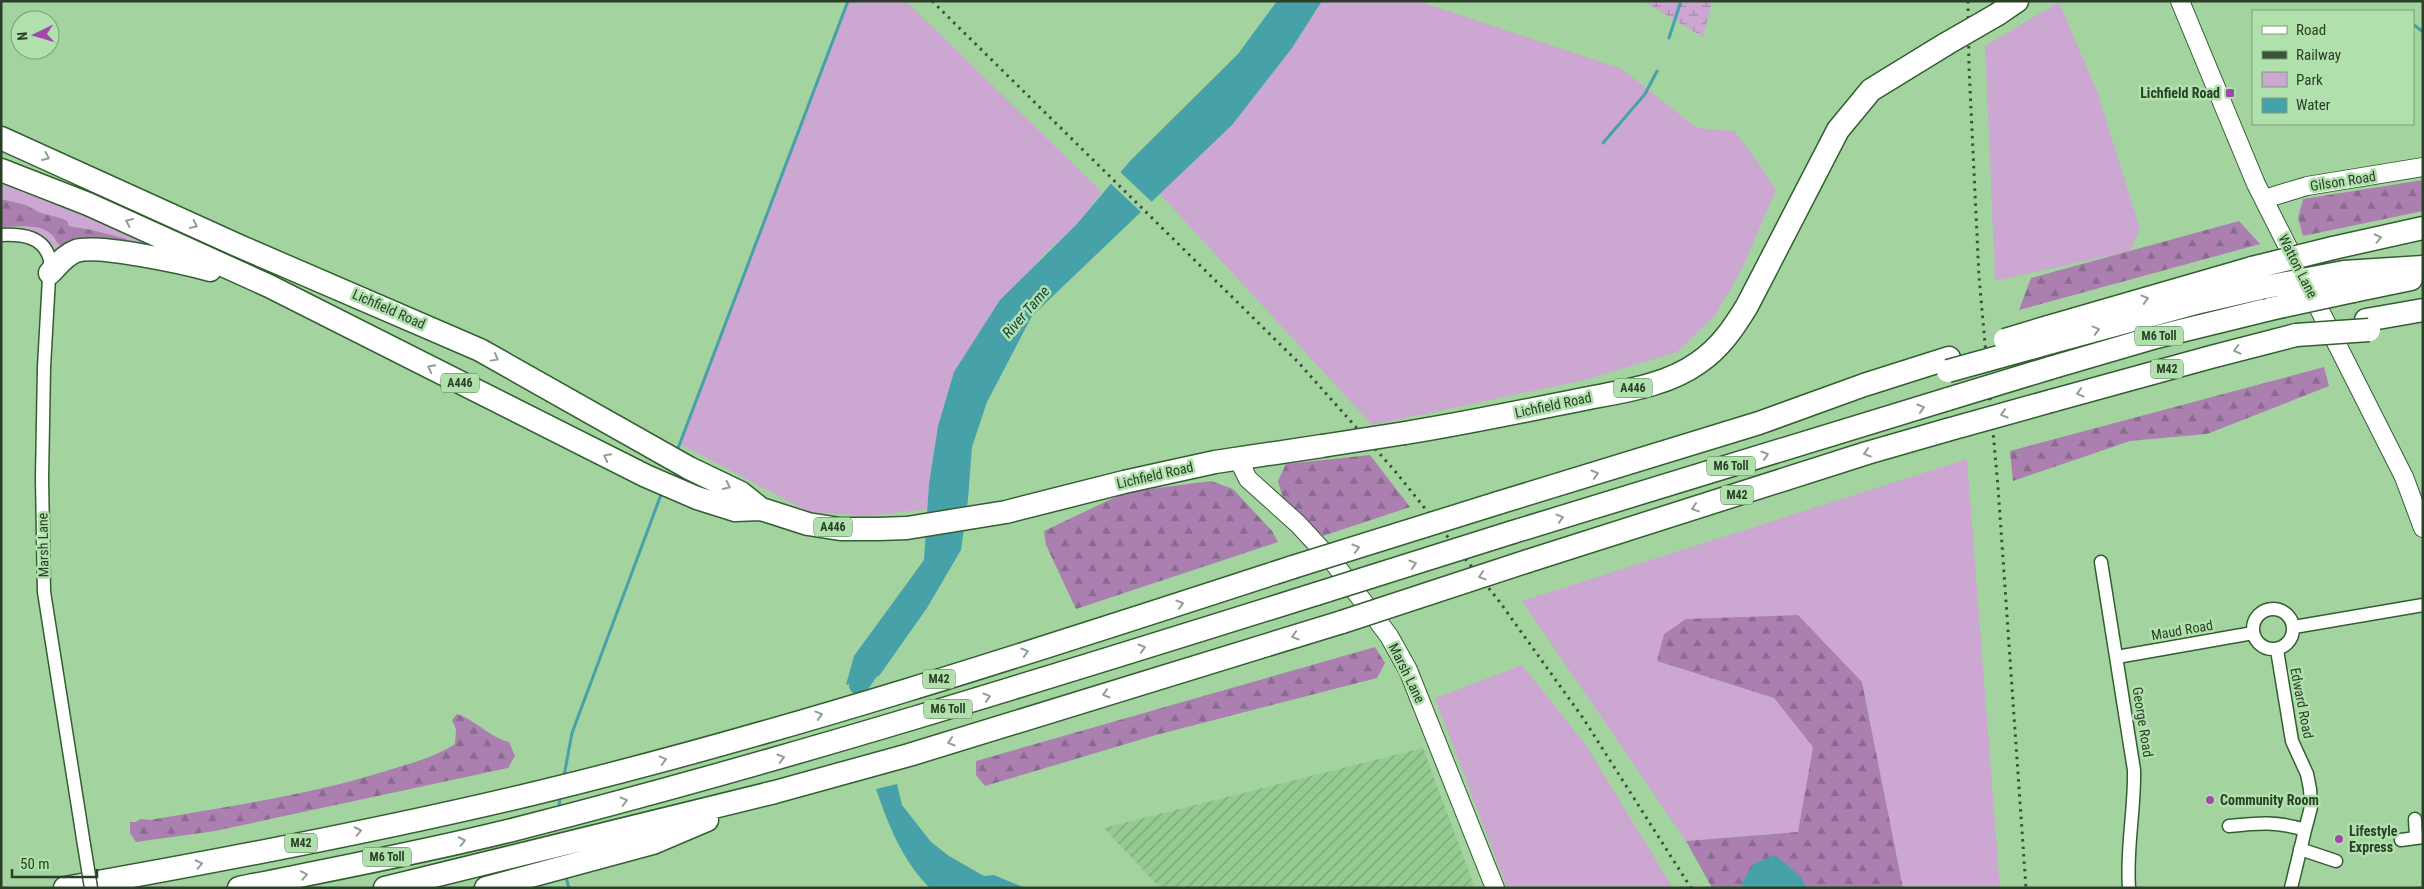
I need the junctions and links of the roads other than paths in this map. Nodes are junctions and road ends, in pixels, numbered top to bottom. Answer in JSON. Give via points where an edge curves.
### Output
{"nodes":[{"id":1,"x":2017,"y":1,"type":"edge"},
{"id":2,"x":2180,"y":1,"type":"edge"},
{"id":3,"x":1,"y":138,"type":"edge"},
{"id":4,"x":2423,"y":167,"type":"edge"},
{"id":5,"x":1,"y":170,"type":"edge"},
{"id":6,"x":2264,"y":199,"type":"junction"},
{"id":7,"x":2423,"y":228,"type":"edge"},
{"id":8,"x":1,"y":235,"type":"edge"},
{"id":9,"x":2423,"y":267,"type":"edge"},
{"id":10,"x":50,"y":273,"type":"junction"},
{"id":11,"x":2423,"y":276,"type":"edge"},
{"id":12,"x":2349,"y":282,"type":"junction"},
{"id":13,"x":269,"y":286,"type":"junction"},
{"id":14,"x":2423,"y":310,"type":"edge"},
{"id":15,"x":2423,"y":324,"type":"edge"},
{"id":16,"x":2368,"y":325,"type":"junction"},
{"id":17,"x":2048,"y":335,"type":"junction"},
{"id":18,"x":1247,"y":458,"type":"junction"},
{"id":19,"x":761,"y":509,"type":"junction"},
{"id":20,"x":2423,"y":528,"type":"edge"},
{"id":21,"x":2101,"y":562,"type":"dead end"},
{"id":22,"x":2423,"y":605,"type":"edge"},
{"id":23,"x":2294,"y":627,"type":"junction"},
{"id":24,"x":2253,"y":633,"type":"junction"},
{"id":25,"x":2277,"y":650,"type":"junction"},
{"id":26,"x":2117,"y":657,"type":"junction"},
{"id":27,"x":775,"y":792,"type":"junction"},
{"id":28,"x":2415,"y":819,"type":"dead end"},
{"id":29,"x":2229,"y":826,"type":"dead end"},
{"id":30,"x":2305,"y":830,"type":"junction"},
{"id":31,"x":2420,"y":837,"type":"edge"},
{"id":32,"x":2401,"y":840,"type":"dead end"},
{"id":33,"x":2300,"y":849,"type":"junction"},
{"id":34,"x":2336,"y":861,"type":"dead end"},
{"id":35,"x":65,"y":888,"type":"edge"},
{"id":36,"x":91,"y":888,"type":"edge"},
{"id":37,"x":239,"y":888,"type":"edge"},
{"id":38,"x":385,"y":888,"type":"edge"},
{"id":39,"x":486,"y":888,"type":"edge"},
{"id":40,"x":1495,"y":888,"type":"edge"},
{"id":41,"x":2129,"y":888,"type":"edge"},
{"id":42,"x":2291,"y":888,"type":"edge"}],
"edges":[{"from":1,"to":18,"type":"highway","name":"Lichfield Road","number":"A446","bridge":true,"via":[[1871,90],[1838,130],[1731,333],[1714,352],[1696,365],[1643,386],[1455,425]]},
{"from":2,"to":6,"type":"main road","name":"Watton Lane"},
{"from":3,"to":19,"type":"highway","name":"Lichfield Road","number":"A446","one_way":true,"via":[[480,350],[689,468],[741,493]]},
{"from":4,"to":6,"type":"main road","name":"Gilson Road","via":[[2307,186]]},
{"from":13,"to":5,"type":"highway","name":"Lichfield Road","number":"A446","one_way":true,"via":[[88,204]]},
{"from":6,"to":20,"type":"main road","name":"Watton Lane","via":[[2404,477]]},
{"from":17,"to":7,"type":"highway","one_way":true,"bridge":true,"via":[[2252,268]]},
{"from":8,"to":10,"type":"street","name":"Marsh Lane","via":[[18,235],[40,242],[48,252]]},
{"from":9,"to":12,"type":"highway","number":"M42"},
{"from":10,"to":13,"type":"highway","via":[[76,251],[92,249],[190,264]]},
{"from":10,"to":36,"type":"street","name":"Marsh Lane","bridge":true,"via":[[42,468],[44,592]]},
{"from":11,"to":12,"type":"highway","number":"M6 Toll"},
{"from":17,"to":12,"type":"highway","number":"M42","one_way":true,"bridge":true,"via":[[2261,288]]},
{"from":37,"to":12,"type":"highway","number":"M6 Toll","one_way":true,"bridge":true,"via":[[577,813],[873,732],[2050,368],[2270,309]]},
{"from":19,"to":13,"type":"highway","name":"Lichfield Road","number":"A446","one_way":true,"via":[[735,510],[650,478]]},
{"from":14,"to":16,"type":"highway","number":"M42"},
{"from":15,"to":16,"type":"highway","number":"M42"},
{"from":16,"to":27,"type":"highway","number":"M42","one_way":true,"bridge":true,"via":[[2290,337],[1866,453],[1342,622],[909,755]]},
{"from":35,"to":17,"type":"highway","number":"M42","one_way":true,"bridge":true,"via":[[222,859],[537,792],[835,711],[1759,423],[1867,396],[1949,365]]},
{"from":18,"to":19,"type":"highway","name":"Lichfield Road","number":"A446","via":[[1124,482],[1006,512],[907,528],[840,528],[808,524]]},
{"from":18,"to":40,"type":"main road","name":"Marsh Lane","via":[[1248,479],[1334,562],[1388,636],[1408,670]]},
{"from":21,"to":26,"type":"street","name":"George Road"},
{"from":22,"to":23,"type":"street"},
{"from":23,"to":24,"type":"street","via":[[2284,612],[2266,610],[2253,624]]},
{"from":23,"to":25,"type":"street","via":[[2290,642]]},
{"from":24,"to":25,"type":"street","via":[[2257,643],[2266,649]]},
{"from":24,"to":26,"type":"street","name":"Maud Road"},
{"from":25,"to":30,"type":"street","name":"Edward Road","via":[[2292,741],[2310,789]]},
{"from":26,"to":41,"type":"street","name":"George Road","via":[[2134,770],[2127,864]]},
{"from":27,"to":38,"type":"highway","number":"M42"},
{"from":27,"to":39,"type":"highway","via":[[653,843]]},
{"from":28,"to":31,"type":"street"},
{"from":29,"to":30,"type":"street","via":[[2266,822]]},
{"from":30,"to":33,"type":"street"},
{"from":31,"to":32,"type":"street"},
{"from":33,"to":34,"type":"street"},
{"from":33,"to":42,"type":"street"}]}
